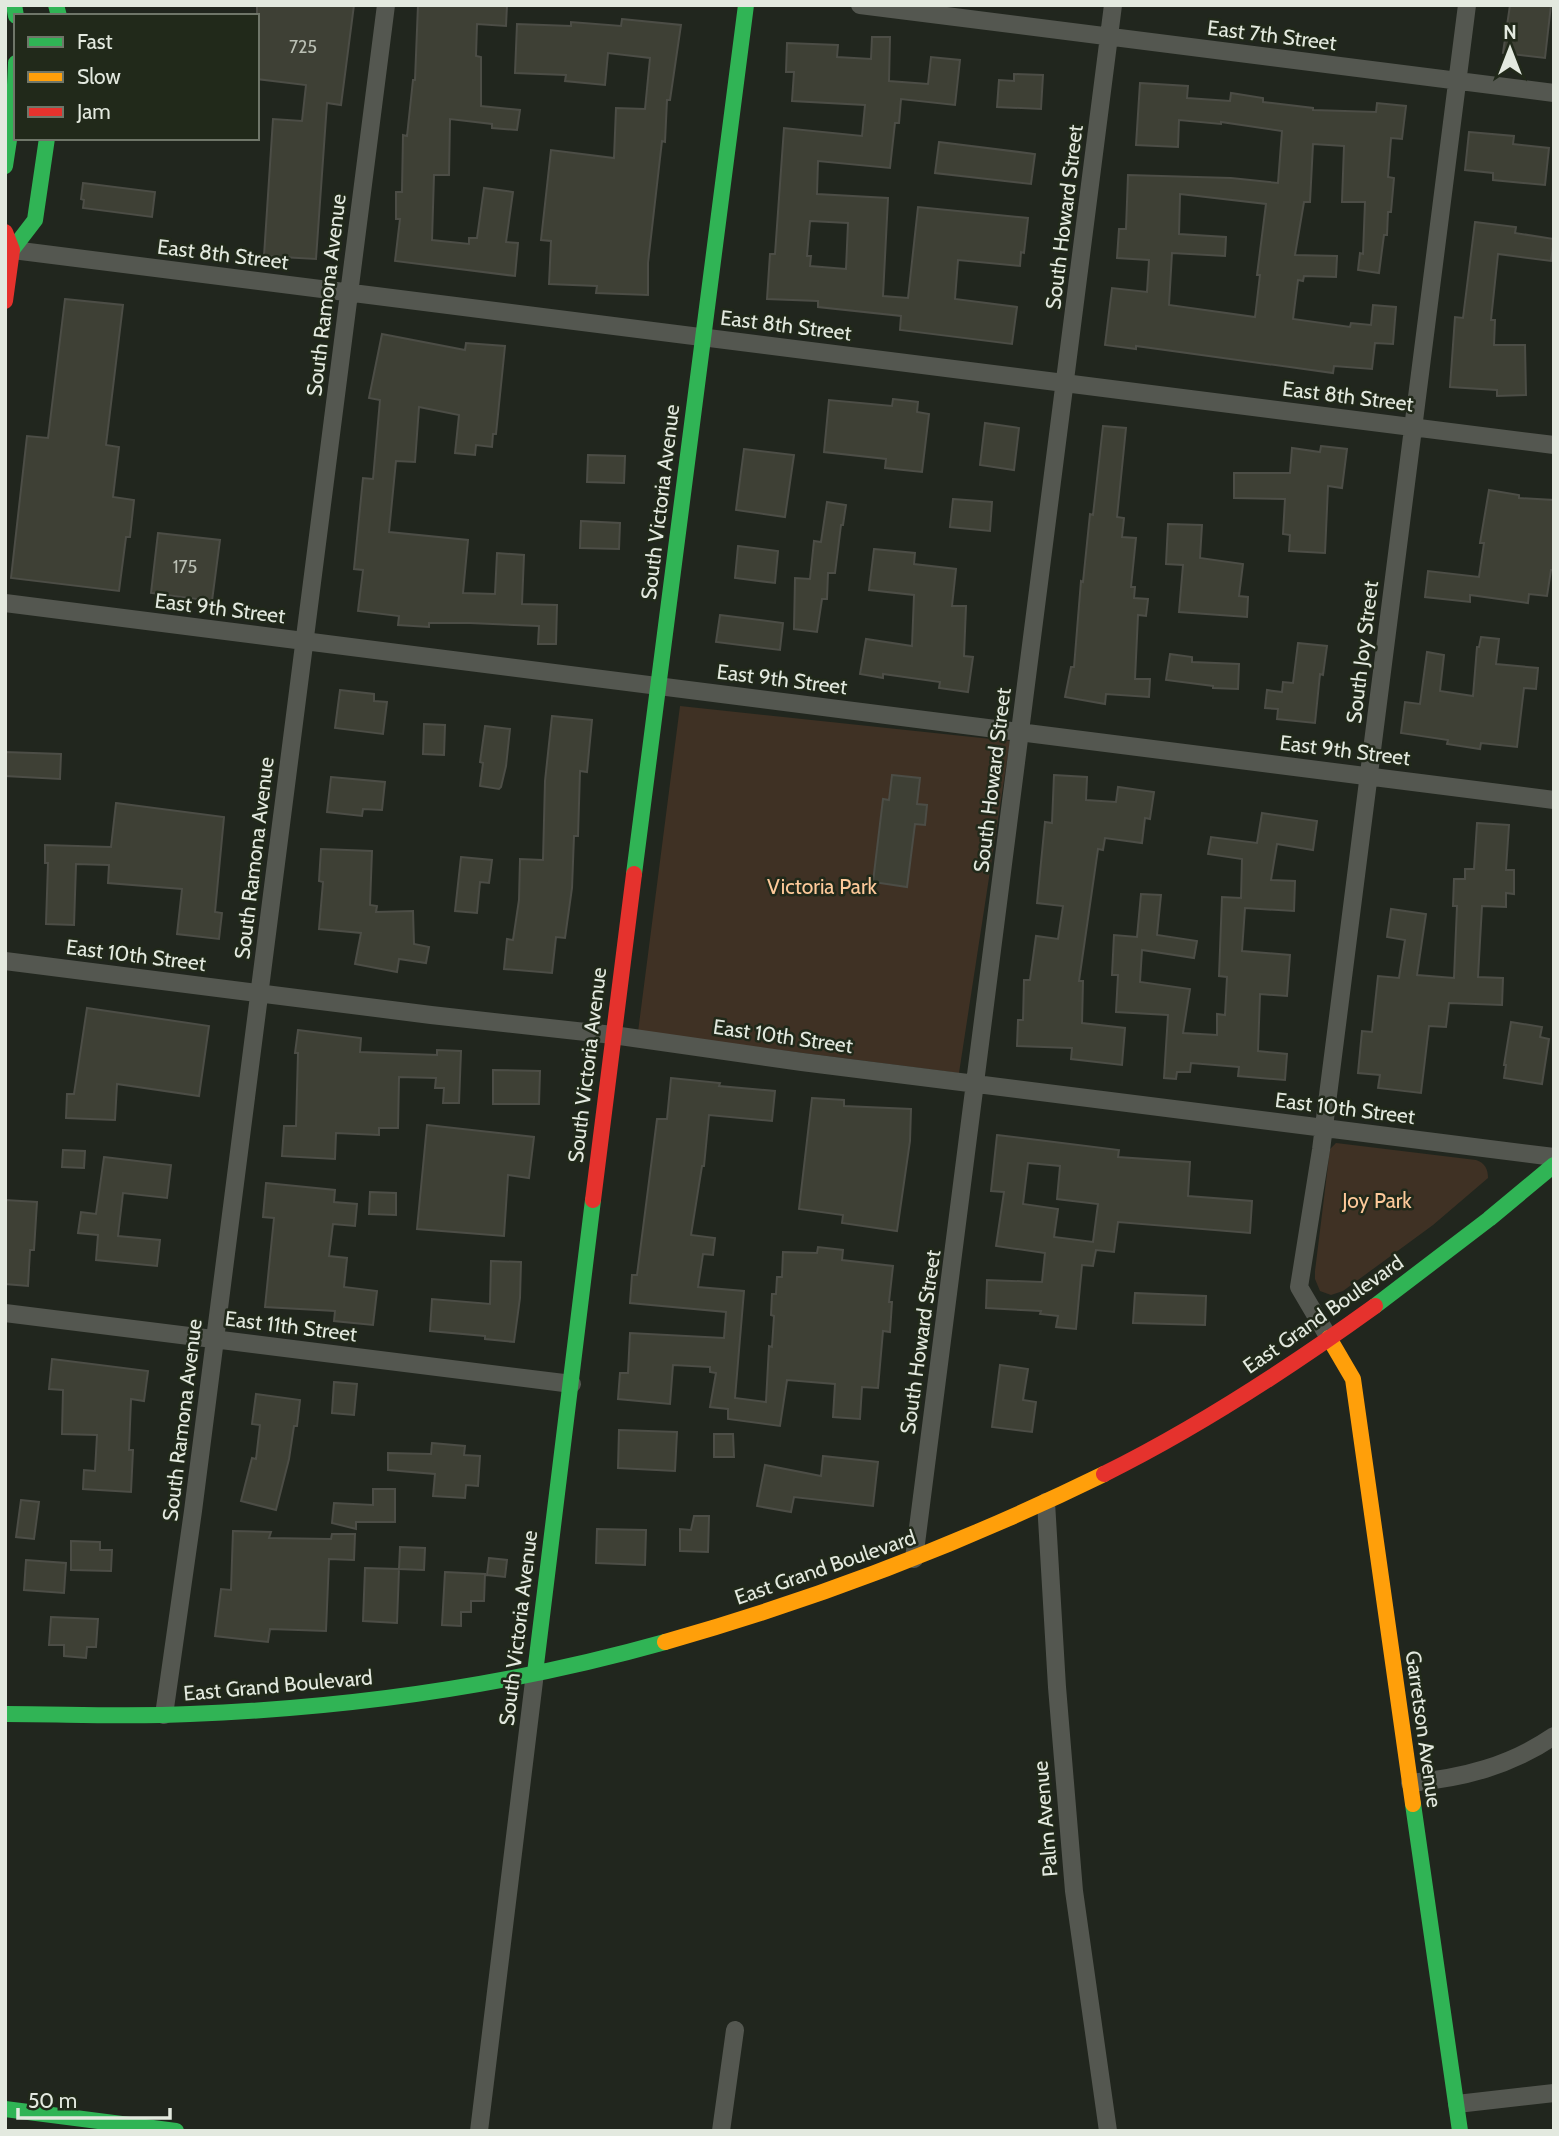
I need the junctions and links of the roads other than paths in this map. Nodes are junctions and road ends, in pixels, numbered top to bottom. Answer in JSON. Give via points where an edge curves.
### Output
{"nodes":[{"id":1,"x":386,"y":5,"type":"edge"},
{"id":2,"x":746,"y":5,"type":"edge"},
{"id":3,"x":860,"y":5,"type":"edge"},
{"id":4,"x":1114,"y":5,"type":"edge"},
{"id":5,"x":1467,"y":5,"type":"edge"},
{"id":6,"x":1109,"y":37,"type":"junction"},
{"id":7,"x":1458,"y":81,"type":"junction"},
{"id":8,"x":1554,"y":93,"type":"edge"},
{"id":9,"x":14,"y":107,"type":"edge"},
{"id":10,"x":47,"y":140,"type":"edge"},
{"id":11,"x":5,"y":166,"type":"edge"},
{"id":12,"x":5,"y":232,"type":"edge"},
{"id":13,"x":9,"y":249,"type":"edge"},
{"id":14,"x":349,"y":292,"type":"junction"},
{"id":15,"x":5,"y":301,"type":"edge"},
{"id":16,"x":703,"y":337,"type":"junction"},
{"id":17,"x":1065,"y":383,"type":"junction"},
{"id":18,"x":1413,"y":427,"type":"junction"},
{"id":19,"x":1554,"y":445,"type":"edge"},
{"id":20,"x":5,"y":603,"type":"edge"},
{"id":21,"x":304,"y":641,"type":"junction"},
{"id":22,"x":659,"y":686,"type":"junction"},
{"id":23,"x":1021,"y":732,"type":"junction"},
{"id":24,"x":1369,"y":776,"type":"junction"},
{"id":25,"x":1554,"y":800,"type":"edge"},
{"id":26,"x":5,"y":961,"type":"edge"},
{"id":27,"x":260,"y":993,"type":"junction"},
{"id":28,"x":613,"y":1035,"type":"junction"},
{"id":29,"x":976,"y":1084,"type":"junction"},
{"id":30,"x":1324,"y":1128,"type":"junction"},
{"id":31,"x":1554,"y":1157,"type":"edge"},
{"id":32,"x":1554,"y":1165,"type":"edge"},
{"id":33,"x":5,"y":1312,"type":"edge"},
{"id":34,"x":1329,"y":1338,"type":"junction"},
{"id":35,"x":215,"y":1339,"type":"junction"},
{"id":36,"x":572,"y":1384,"type":"junction"},
{"id":37,"x":1046,"y":1502,"type":"junction"},
{"id":38,"x":914,"y":1559,"type":"junction"},
{"id":39,"x":535,"y":1673,"type":"junction"},
{"id":40,"x":5,"y":1714,"type":"edge"},
{"id":41,"x":164,"y":1715,"type":"junction"},
{"id":42,"x":1554,"y":1736,"type":"edge"},
{"id":43,"x":1410,"y":1783,"type":"junction"},
{"id":44,"x":735,"y":2030,"type":"dead end"},
{"id":45,"x":1554,"y":2093,"type":"edge"},
{"id":46,"x":1457,"y":2104,"type":"junction"},
{"id":47,"x":5,"y":2109,"type":"edge"},
{"id":48,"x":176,"y":2131,"type":"edge"},
{"id":49,"x":480,"y":2131,"type":"edge"},
{"id":50,"x":721,"y":2131,"type":"edge"},
{"id":51,"x":1108,"y":2131,"type":"edge"},
{"id":52,"x":1460,"y":2131,"type":"edge"}],
"edges":[{"from":1,"to":14,"type":"street","name":"South Ramona Avenue"},
{"from":2,"to":16,"type":"street","name":"South Victoria Avenue"},
{"from":3,"to":6,"type":"street","name":"East 7th Street"},
{"from":4,"to":6,"type":"street","name":"South Howard Street"},
{"from":5,"to":7,"type":"street","name":"South Joy Street"},
{"from":6,"to":7,"type":"street","name":"East 7th Street"},
{"from":6,"to":17,"type":"street","name":"South Howard Street"},
{"from":7,"to":8,"type":"street","name":"East 7th Street"},
{"from":7,"to":18,"type":"street","name":"South Joy Street"},
{"from":9,"to":11,"type":"street"},
{"from":10,"to":13,"type":"street","via":[[35,220]]},
{"from":12,"to":13,"type":"street"},
{"from":13,"to":14,"type":"street","name":"East 8th Street"},
{"from":13,"to":15,"type":"street"},
{"from":14,"to":16,"type":"street","name":"East 8th Street"},
{"from":14,"to":21,"type":"street","name":"South Ramona Avenue"},
{"from":16,"to":17,"type":"street","name":"East 8th Street"},
{"from":16,"to":22,"type":"street","name":"South Victoria Avenue"},
{"from":17,"to":18,"type":"street","name":"East 8th Street"},
{"from":17,"to":23,"type":"street","name":"South Howard Street"},
{"from":18,"to":19,"type":"street","name":"East 8th Street"},
{"from":18,"to":24,"type":"street","name":"South Joy Street"},
{"from":20,"to":21,"type":"street","name":"East 9th Street"},
{"from":21,"to":22,"type":"street","name":"East 9th Street"},
{"from":21,"to":27,"type":"street","name":"South Ramona Avenue"},
{"from":22,"to":23,"type":"street","name":"East 9th Street"},
{"from":22,"to":28,"type":"street","name":"South Victoria Avenue"},
{"from":23,"to":24,"type":"street","name":"East 9th Street"},
{"from":23,"to":29,"type":"street","name":"South Howard Street"},
{"from":24,"to":25,"type":"street","name":"East 9th Street"},
{"from":24,"to":30,"type":"street","name":"South Joy Street"},
{"from":26,"to":27,"type":"street","name":"East 10th Street"},
{"from":27,"to":28,"type":"street","name":"East 10th Street"},
{"from":27,"to":35,"type":"street","name":"South Ramona Avenue"},
{"from":28,"to":29,"type":"street","name":"East 10th Street"},
{"from":28,"to":36,"type":"street","name":"South Victoria Avenue"},
{"from":29,"to":30,"type":"street","name":"East 10th Street"},
{"from":29,"to":38,"type":"street","name":"South Howard Street"},
{"from":30,"to":31,"type":"street","name":"East 10th Street"},
{"from":30,"to":34,"type":"street","name":"South Joy Street","via":[[1299,1287]]},
{"from":32,"to":34,"type":"street","name":"East Grand Boulevard"},
{"from":33,"to":35,"type":"street","name":"East 11th Street"},
{"from":34,"to":37,"type":"street","name":"East Grand Boulevard","via":[[1198,1424]]},
{"from":34,"to":43,"type":"street","name":"Garretson Avenue","via":[[1353,1379]]},
{"from":35,"to":36,"type":"street","name":"East 11th Street"},
{"from":35,"to":41,"type":"street","name":"South Ramona Avenue"},
{"from":36,"to":39,"type":"street","name":"South Victoria Avenue"},
{"from":37,"to":38,"type":"street","name":"East Grand Boulevard"},
{"from":37,"to":51,"type":"street","name":"Palm Avenue","via":[[1074,1891]]},
{"from":38,"to":39,"type":"street","name":"East Grand Boulevard","via":[[725,1625]]},
{"from":39,"to":41,"type":"street","name":"East Grand Boulevard","via":[[344,1703]]},
{"from":39,"to":49,"type":"street","name":"South Victoria Avenue"},
{"from":40,"to":41,"type":"street","name":"East Grand Boulevard"},
{"from":42,"to":43,"type":"street","via":[[1495,1767]]},
{"from":43,"to":46,"type":"street","name":"Garretson Avenue"},
{"from":44,"to":50,"type":"street"},
{"from":45,"to":46,"type":"street"},
{"from":46,"to":52,"type":"street","name":"Garretson Avenue"},
{"from":47,"to":48,"type":"street"}]}
